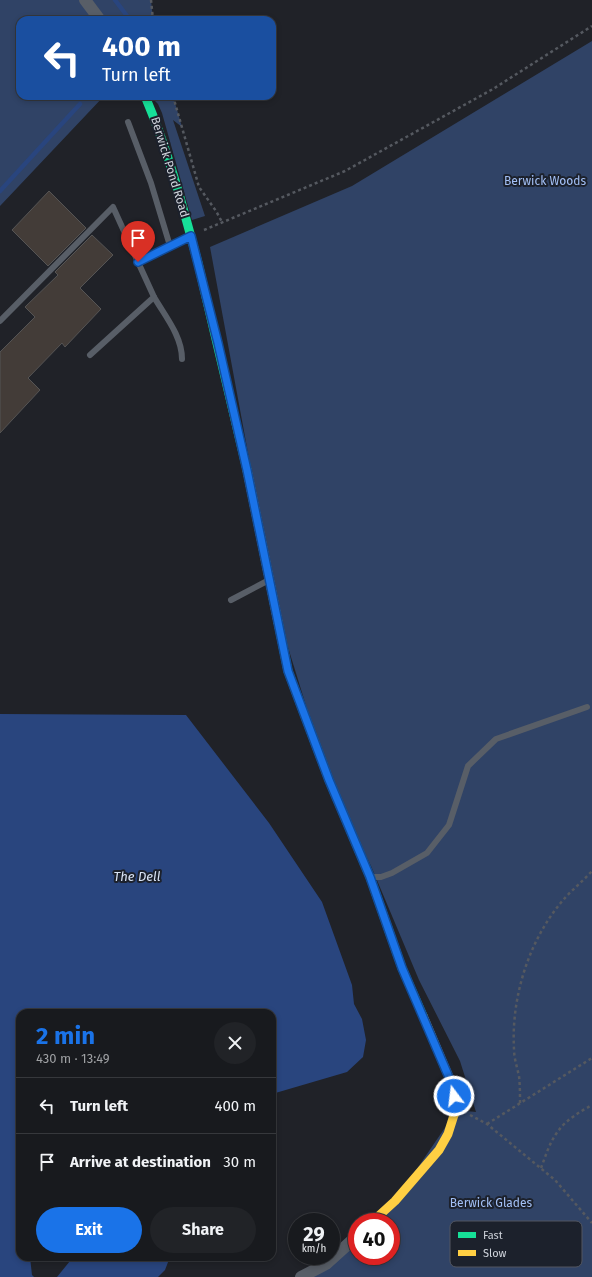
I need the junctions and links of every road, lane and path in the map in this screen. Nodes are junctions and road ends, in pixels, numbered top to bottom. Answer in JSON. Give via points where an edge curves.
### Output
{"nodes":[{"id":1,"x":85,"y":0,"type":"edge"},
{"id":2,"x":151,"y":0,"type":"edge"},
{"id":3,"x":97,"y":16,"type":"edge"},
{"id":4,"x":153,"y":16,"type":"edge"},
{"id":5,"x":592,"y":26,"type":"edge"},
{"id":6,"x":147,"y":100,"type":"edge"},
{"id":7,"x":174,"y":100,"type":"edge"},
{"id":8,"x":128,"y":122,"type":"dead end"},
{"id":9,"x":222,"y":222,"type":"junction"},
{"id":10,"x":191,"y":236,"type":"junction"},
{"id":11,"x":170,"y":246,"type":"junction"},
{"id":12,"x":138,"y":262,"type":"junction"},
{"id":13,"x":154,"y":297,"type":"junction"},
{"id":14,"x":0,"y":321,"type":"edge"},
{"id":15,"x":90,"y":355,"type":"dead end"},
{"id":16,"x":182,"y":358,"type":"dead end"},
{"id":17,"x":269,"y":580,"type":"junction"},
{"id":18,"x":231,"y":600,"type":"dead end"},
{"id":19,"x":587,"y":707,"type":"dead end"},
{"id":20,"x":592,"y":871,"type":"edge"},
{"id":21,"x":370,"y":877,"type":"junction"},
{"id":22,"x":592,"y":1058,"type":"edge"},
{"id":23,"x":520,"y":1103,"type":"junction"},
{"id":24,"x":592,"y":1105,"type":"edge"},
{"id":25,"x":457,"y":1110,"type":"junction"},
{"id":26,"x":487,"y":1124,"type":"junction"},
{"id":27,"x":541,"y":1168,"type":"junction"},
{"id":28,"x":382,"y":1213,"type":"edge"},
{"id":29,"x":592,"y":1223,"type":"edge"},
{"id":30,"x":348,"y":1244,"type":"edge"},
{"id":31,"x":301,"y":1277,"type":"edge"}],
"edges":[{"from":1,"to":3,"type":"street"},
{"from":2,"to":4,"type":"path"},
{"from":5,"to":9,"type":"path","via":[[493,89],[345,171]]},
{"from":6,"to":10,"type":"street","name":"Berwick Pond Road","via":[[179,191]]},
{"from":7,"to":9,"type":"path","via":[[199,188]]},
{"from":8,"to":11,"type":"lane","via":[[151,183]]},
{"from":9,"to":10,"type":"path"},
{"from":10,"to":11,"type":"lane"},
{"from":10,"to":17,"type":"street","name":"Berwick Pond Road","via":[[247,470]]},
{"from":11,"to":12,"type":"lane"},
{"from":12,"to":13,"type":"lane"},
{"from":12,"to":14,"type":"lane","via":[[113,207]]},
{"from":13,"to":15,"type":"lane"},
{"from":13,"to":16,"type":"lane","via":[[176,334]]},
{"from":17,"to":18,"type":"lane"},
{"from":17,"to":21,"type":"street","name":"Berwick Pond Road","via":[[288,671],[329,780]]},
{"from":19,"to":21,"type":"lane","via":[[496,739],[468,766],[449,825],[427,853],[392,873]]},
{"from":20,"to":23,"type":"path","via":[[547,922],[535,944],[519,989],[514,1050]]},
{"from":21,"to":25,"type":"street","name":"Berwick Pond Road","via":[[402,968],[451,1082]]},
{"from":22,"to":23,"type":"path"},
{"from":23,"to":26,"type":"path"},
{"from":24,"to":27,"type":"path","via":[[579,1112],[559,1130]]},
{"from":25,"to":26,"type":"path"},
{"from":25,"to":28,"type":"street","via":[[439,1150]]},
{"from":26,"to":27,"type":"path"},
{"from":27,"to":29,"type":"path","via":[[555,1180]]},
{"from":30,"to":31,"type":"street","via":[[326,1264]]}]}
